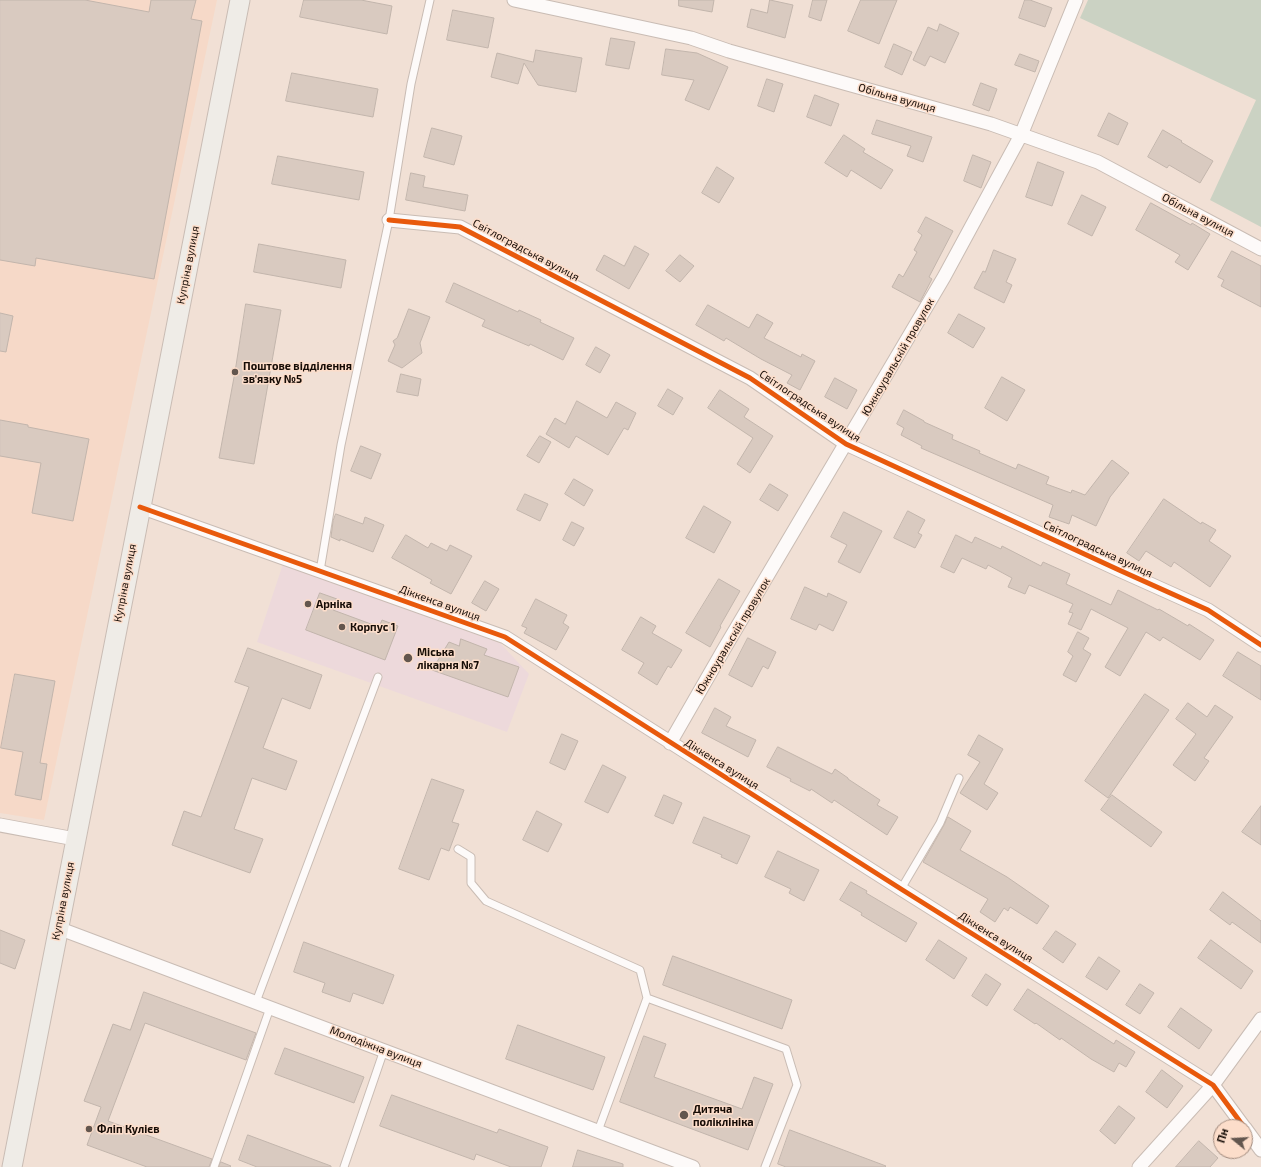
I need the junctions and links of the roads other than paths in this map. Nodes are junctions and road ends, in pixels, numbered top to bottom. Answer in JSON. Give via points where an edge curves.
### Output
{"nodes":[{"id":1,"x":240,"y":0,"type":"edge"},
{"id":2,"x":430,"y":0,"type":"edge"},
{"id":3,"x":514,"y":0,"type":"edge"},
{"id":4,"x":1076,"y":0,"type":"edge"},
{"id":5,"x":1021,"y":135,"type":"junction"},
{"id":6,"x":388,"y":220,"type":"junction"},
{"id":7,"x":1261,"y":248,"type":"edge"},
{"id":8,"x":846,"y":444,"type":"junction"},
{"id":9,"x":140,"y":507,"type":"junction"},
{"id":10,"x":320,"y":571,"type":"junction"},
{"id":11,"x":1261,"y":645,"type":"edge"},
{"id":12,"x":378,"y":677,"type":"dead end"},
{"id":13,"x":670,"y":743,"type":"junction"},
{"id":14,"x":959,"y":778,"type":"dead end"},
{"id":15,"x":0,"y":825,"type":"edge"},
{"id":16,"x":76,"y":839,"type":"junction"},
{"id":17,"x":458,"y":849,"type":"dead end"},
{"id":18,"x":901,"y":889,"type":"junction"},
{"id":19,"x":58,"y":928,"type":"junction"},
{"id":20,"x":647,"y":998,"type":"junction"},
{"id":21,"x":256,"y":1002,"type":"junction"},
{"id":22,"x":270,"y":1008,"type":"junction"},
{"id":23,"x":1261,"y":1019,"type":"edge"},
{"id":24,"x":384,"y":1050,"type":"junction"},
{"id":25,"x":1213,"y":1085,"type":"junction"},
{"id":26,"x":1238,"y":1119,"type":"edge"},
{"id":27,"x":598,"y":1131,"type":"junction"},
{"id":28,"x":1253,"y":1139,"type":"edge"},
{"id":29,"x":1261,"y":1150,"type":"edge"},
{"id":30,"x":15,"y":1166,"type":"edge"},
{"id":31,"x":214,"y":1167,"type":"edge"},
{"id":32,"x":344,"y":1167,"type":"edge"},
{"id":33,"x":694,"y":1167,"type":"edge"},
{"id":34,"x":765,"y":1167,"type":"edge"},
{"id":35,"x":1139,"y":1167,"type":"edge"}],
"edges":[{"from":1,"to":9,"type":"main road","name":"Купріна вулиця"},
{"from":2,"to":6,"type":"lane","via":[[411,84]]},
{"from":3,"to":5,"type":"street","name":"Обільна вулиця","via":[[690,38],[991,124]]},
{"from":4,"to":5,"type":"street","name":"Южноуральскій провулок"},
{"from":5,"to":7,"type":"street","name":"Обільна вулиця","via":[[1098,162]]},
{"from":5,"to":8,"type":"street","name":"Южноуральскій провулок","via":[[944,277]]},
{"from":6,"to":8,"type":"street","name":"Світлоградська вулиця","via":[[460,227],[750,378]]},
{"from":6,"to":10,"type":"lane","via":[[342,445]]},
{"from":8,"to":11,"type":"street","name":"Світлоградська вулиця","via":[[1208,610]]},
{"from":8,"to":13,"type":"street","name":"Южноуральскій провулок"},
{"from":9,"to":10,"type":"street","name":"Діккенса вулиця"},
{"from":9,"to":16,"type":"main road","name":"Купріна вулиця"},
{"from":10,"to":13,"type":"street","name":"Діккенса вулиця","via":[[505,637]]},
{"from":12,"to":21,"type":"lane"},
{"from":13,"to":18,"type":"street","name":"Діккенса вулиця"},
{"from":14,"to":18,"type":"lane","via":[[940,823]]},
{"from":15,"to":16,"type":"street"},
{"from":16,"to":19,"type":"main road","name":"Купріна вулиця"},
{"from":17,"to":20,"type":"lane","via":[[470,857],[472,882],[486,901],[640,970]]},
{"from":18,"to":25,"type":"street","name":"Діккенса вулиця"},
{"from":19,"to":21,"type":"street","name":"Молодіжна вулиця"},
{"from":19,"to":30,"type":"main road","name":"Купріна вулиця"},
{"from":20,"to":27,"type":"lane"},
{"from":20,"to":34,"type":"lane","via":[[786,1049],[797,1085]]},
{"from":21,"to":22,"type":"street","name":"Молодіжна вулиця"},
{"from":22,"to":24,"type":"street","name":"Молодіжна вулиця"},
{"from":22,"to":31,"type":"lane"},
{"from":23,"to":25,"type":"street"},
{"from":24,"to":27,"type":"street","name":"Молодіжна вулиця"},
{"from":24,"to":32,"type":"lane"},
{"from":25,"to":26,"type":"street","name":"Діккенса вулиця"},
{"from":25,"to":35,"type":"street"},
{"from":27,"to":33,"type":"street","name":"Молодіжна вулиця"},
{"from":28,"to":29,"type":"street","name":"Діккенса вулиця"}]}
